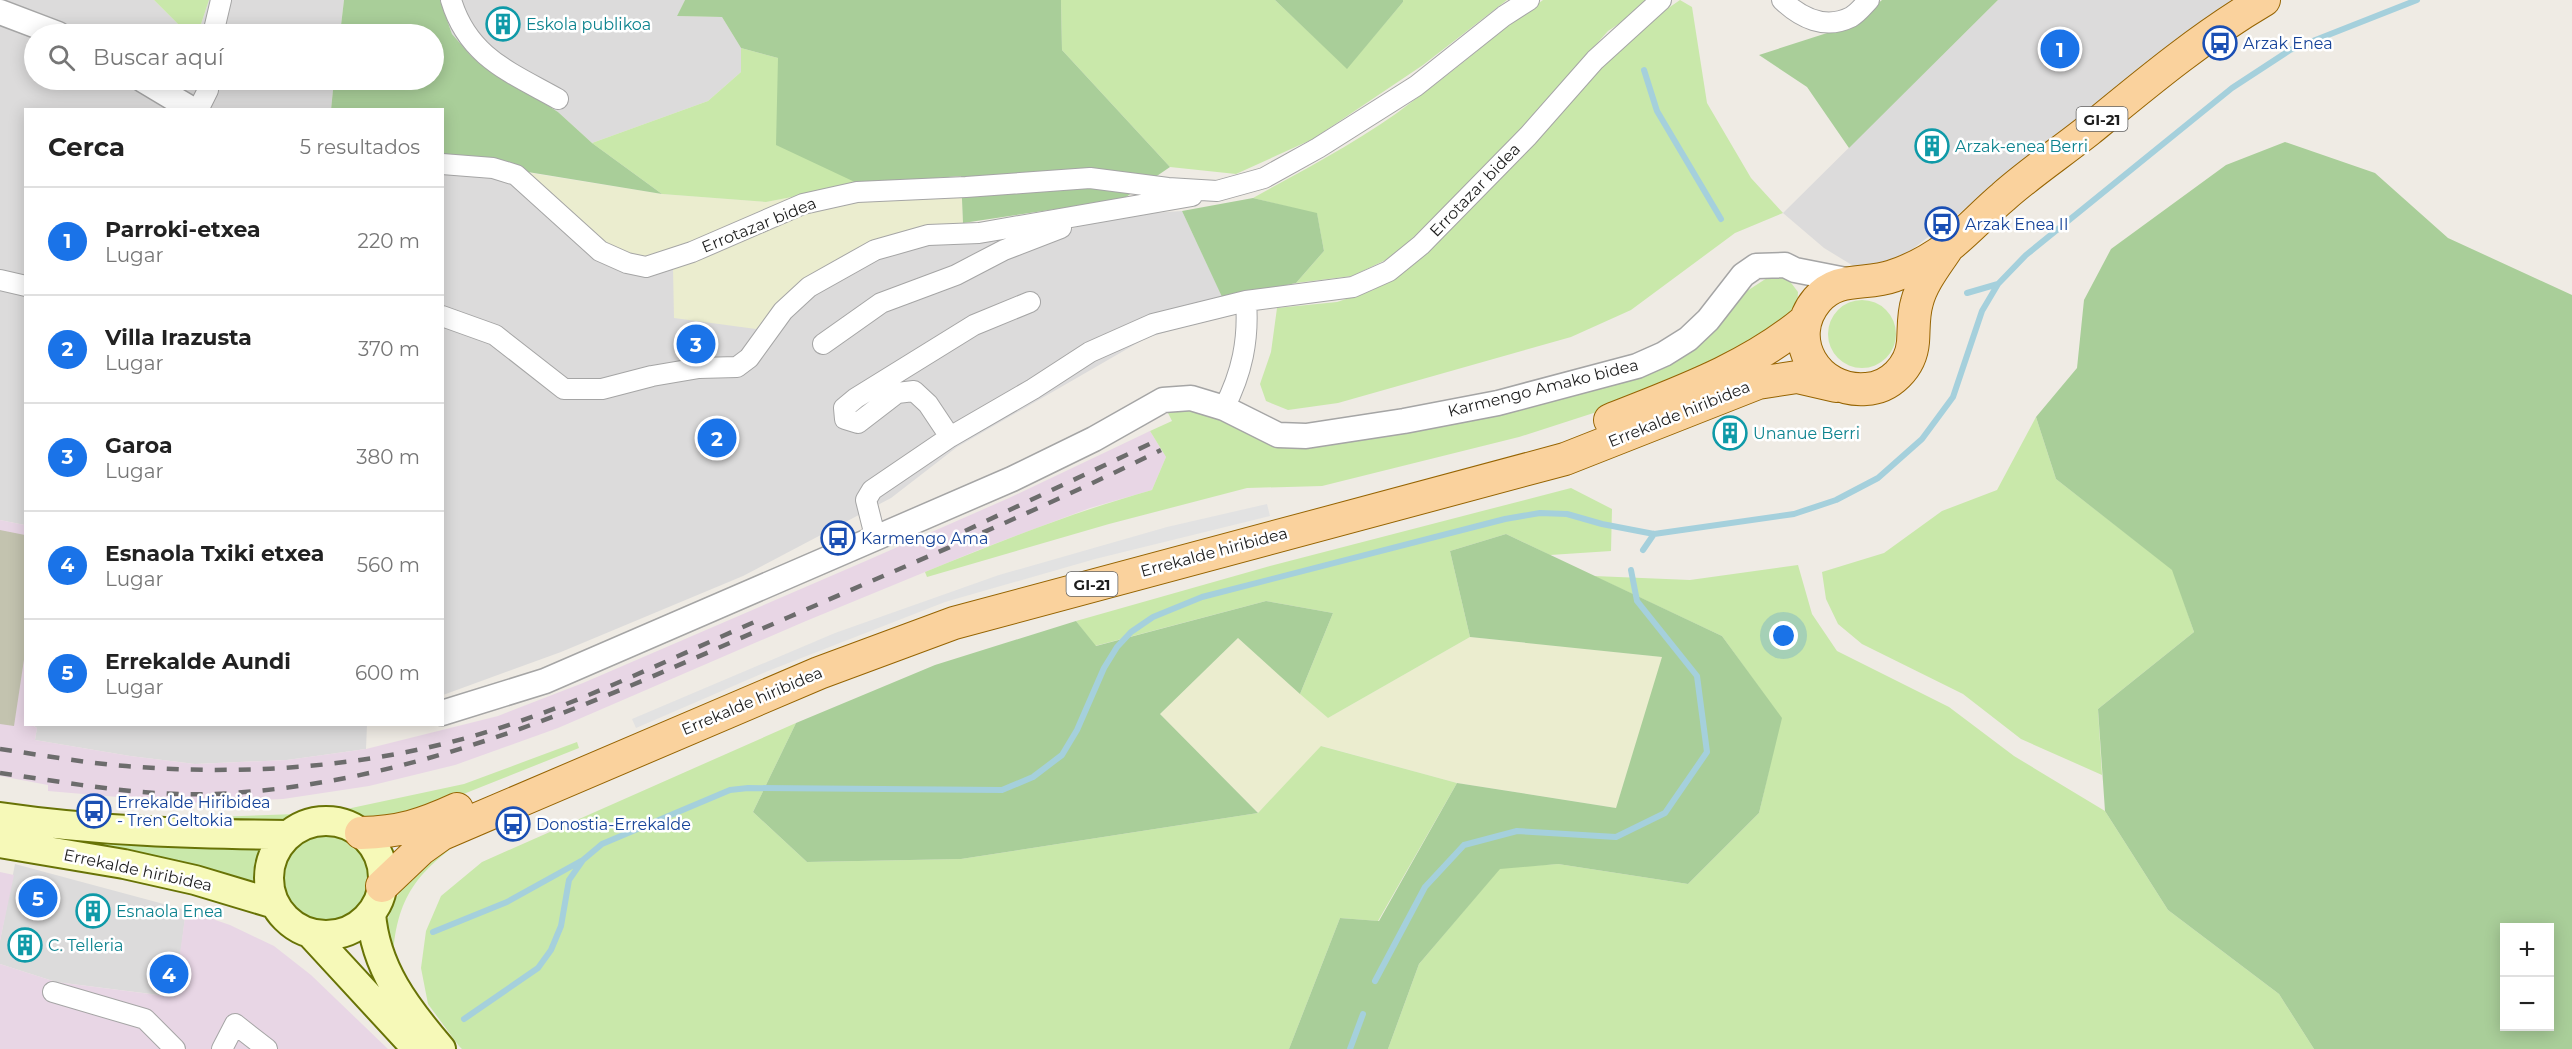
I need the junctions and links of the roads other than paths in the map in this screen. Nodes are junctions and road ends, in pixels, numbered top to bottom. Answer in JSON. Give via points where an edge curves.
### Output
{"nodes":[{"id":1,"x":221,"y":0,"type":"edge"},
{"id":2,"x":451,"y":0,"type":"edge"},
{"id":3,"x":1529,"y":0,"type":"edge"},
{"id":4,"x":1661,"y":0,"type":"edge"},
{"id":5,"x":1782,"y":0,"type":"edge"},
{"id":6,"x":1869,"y":0,"type":"edge"},
{"id":7,"x":2264,"y":0,"type":"edge"},
{"id":8,"x":0,"y":12,"type":"edge"},
{"id":9,"x":32,"y":24,"type":"edge"},
{"id":10,"x":215,"y":24,"type":"edge"},
{"id":11,"x":160,"y":90,"type":"edge"},
{"id":12,"x":208,"y":90,"type":"edge"},
{"id":13,"x":558,"y":99,"type":"dead end"},
{"id":14,"x":190,"y":108,"type":"edge"},
{"id":15,"x":199,"y":108,"type":"edge"},
{"id":16,"x":444,"y":164,"type":"edge"},
{"id":17,"x":1217,"y":191,"type":"junction"},
{"id":18,"x":1102,"y":211,"type":"junction"},
{"id":19,"x":1948,"y":246,"type":"junction"},
{"id":20,"x":1795,"y":270,"type":"junction"},
{"id":21,"x":0,"y":280,"type":"edge"},
{"id":22,"x":1858,"y":281,"type":"junction"},
{"id":23,"x":24,"y":286,"type":"edge"},
{"id":24,"x":1246,"y":301,"type":"junction"},
{"id":25,"x":1030,"y":302,"type":"dead end"},
{"id":26,"x":1810,"y":313,"type":"junction"},
{"id":27,"x":444,"y":317,"type":"edge"},
{"id":28,"x":1913,"y":326,"type":"junction"},
{"id":29,"x":823,"y":344,"type":"dead end"},
{"id":30,"x":1836,"y":386,"type":"junction"},
{"id":31,"x":1224,"y":408,"type":"junction"},
{"id":32,"x":950,"y":437,"type":"junction"},
{"id":33,"x":875,"y":536,"type":"junction"},
{"id":34,"x":444,"y":711,"type":"edge"},
{"id":35,"x":0,"y":812,"type":"edge"},
{"id":36,"x":0,"y":817,"type":"edge"},
{"id":37,"x":103,"y":828,"type":"junction"},
{"id":38,"x":361,"y":833,"type":"junction"},
{"id":39,"x":288,"y":835,"type":"junction"},
{"id":40,"x":0,"y":843,"type":"edge"},
{"id":41,"x":376,"y":900,"type":"junction"},
{"id":42,"x":275,"y":904,"type":"junction"},
{"id":43,"x":310,"y":933,"type":"junction"},
{"id":44,"x":53,"y":992,"type":"dead end"},
{"id":45,"x":175,"y":1049,"type":"edge"},
{"id":46,"x":222,"y":1049,"type":"edge"},
{"id":47,"x":267,"y":1049,"type":"edge"},
{"id":48,"x":417,"y":1049,"type":"edge"},
{"id":49,"x":441,"y":1049,"type":"edge"}],
"edges":[{"from":1,"to":10,"type":"street"},
{"from":2,"to":13,"type":"street","via":[[468,36],[488,59]]},
{"from":3,"to":17,"type":"street","name":"Errotazar bidea","via":[[1416,86],[1318,148],[1264,178]]},
{"from":4,"to":24,"type":"street","name":"Errotazar bidea","via":[[1595,60],[1528,136],[1421,245],[1389,271],[1353,287]]},
{"from":5,"to":6,"type":"street","via":[[1804,17],[1826,24],[1852,16]]},
{"from":7,"to":19,"type":"main road","number":"GI-21","via":[[2197,43],[2003,196]]},
{"from":8,"to":9,"type":"street"},
{"from":11,"to":14,"type":"street"},
{"from":12,"to":15,"type":"street"},
{"from":16,"to":17,"type":"street","name":"Errotazar bidea","via":[[493,168],[516,175],[600,251],[646,267],[692,252],[803,204],[857,192],[1090,178]]},
{"from":17,"to":18,"type":"street","name":"Errotazar bidea"},
{"from":18,"to":27,"type":"street","name":"Errotazar bidea","via":[[979,233],[928,235],[875,250],[809,287],[737,367],[699,368],[602,389],[564,389],[495,335]]},
{"from":18,"to":29,"type":"street","name":"Errotazar bidea","via":[[881,303]]},
{"from":19,"to":22,"type":"main road","number":"GI-21","via":[[1892,277]]},
{"from":19,"to":28,"type":"main road","via":[[1917,302]]},
{"from":20,"to":22,"type":"street","name":"Karmengo Amako bidea"},
{"from":20,"to":26,"type":"street"},
{"from":20,"to":31,"type":"street","name":"Karmengo Amako bidea","via":[[1785,265],[1756,266],[1743,275],[1695,333],[1664,354],[1637,366],[1498,403],[1306,436],[1278,435]]},
{"from":21,"to":23,"type":"street"},
{"from":22,"to":26,"type":"main road","number":"GI-21","via":[[1826,291]]},
{"from":22,"to":28,"type":"main road","via":[[1893,292],[1908,310]]},
{"from":24,"to":31,"type":"street","via":[[1244,359]]},
{"from":24,"to":32,"type":"street","name":"Errotazar bidea","via":[[1153,324],[1090,352]]},
{"from":25,"to":32,"type":"street","via":[[974,325],[844,408],[845,418],[858,423],[897,393],[914,391],[928,404]]},
{"from":26,"to":30,"type":"main road","via":[[1804,336],[1806,351],[1823,377]]},
{"from":26,"to":38,"type":"main road","name":"Errekalde hiribidea","number":"GI-21","via":[[1780,342],[1747,362],[1577,433],[1451,472],[1032,581],[924,616],[810,659],[426,822],[392,832]]},
{"from":28,"to":30,"type":"main road","number":"GI-21","via":[[1908,362],[1887,383],[1873,389]]},
{"from":30,"to":41,"type":"main road","name":"Errekalde hiribidea","number":"GI-21","via":[[1797,376],[1758,383],[1565,459],[1050,596],[903,640],[442,834],[421,849]]},
{"from":31,"to":33,"type":"street","via":[[1191,398],[1163,400],[1012,479]]},
{"from":32,"to":33,"type":"street","name":"Errotazar bidea","via":[[872,490],[866,500]]},
{"from":33,"to":34,"type":"street","via":[[545,681]]},
{"from":35,"to":37,"type":"main road"},
{"from":36,"to":37,"type":"main road","name":"Errekalde hiribidea"},
{"from":37,"to":39,"type":"main road","name":"Errekalde hiribidea"},
{"from":38,"to":39,"type":"main road","via":[[332,821],[301,826]]},
{"from":38,"to":41,"type":"main road","via":[[379,858],[383,874]]},
{"from":39,"to":42,"type":"main road","via":[[271,860],[268,879]]},
{"from":40,"to":42,"type":"main road","name":"Errekalde hiribidea","via":[[195,880]]},
{"from":41,"to":43,"type":"main road","via":[[362,923],[346,932],[328,936]]},
{"from":41,"to":49,"type":"main road","via":[[373,937],[385,971]]},
{"from":42,"to":43,"type":"main road","via":[[293,926]]},
{"from":43,"to":48,"type":"main road"},
{"from":44,"to":45,"type":"street","via":[[145,1019]]},
{"from":46,"to":47,"type":"street","via":[[235,1024]]}]}
